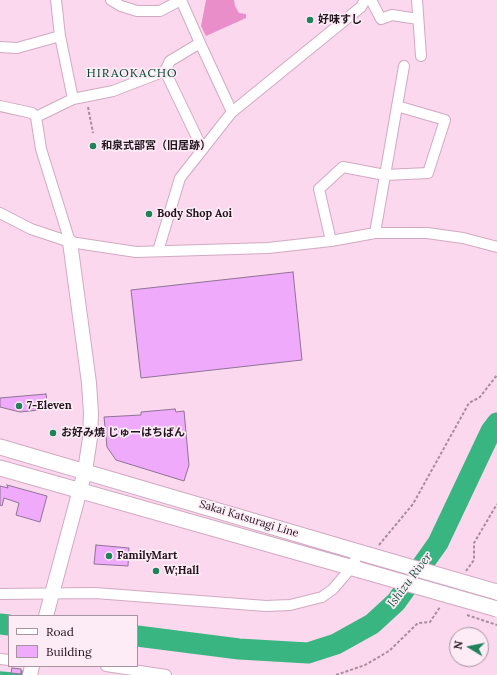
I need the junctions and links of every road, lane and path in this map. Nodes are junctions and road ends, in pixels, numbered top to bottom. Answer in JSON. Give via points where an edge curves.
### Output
{"nodes":[{"id":1,"x":56,"y":0,"type":"edge"},
{"id":2,"x":111,"y":0,"type":"edge"},
{"id":3,"x":181,"y":0,"type":"edge"},
{"id":4,"x":365,"y":0,"type":"edge"},
{"id":5,"x":371,"y":0,"type":"edge"},
{"id":6,"x":417,"y":0,"type":"edge"},
{"id":7,"x":418,"y":19,"type":"junction"},
{"id":8,"x":60,"y":36,"type":"junction"},
{"id":9,"x":200,"y":43,"type":"junction"},
{"id":10,"x":0,"y":47,"type":"edge"},
{"id":11,"x":421,"y":56,"type":"dead end"},
{"id":12,"x":404,"y":66,"type":"dead end"},
{"id":13,"x":165,"y":71,"type":"junction"},
{"id":14,"x":86,"y":96,"type":"junction"},
{"id":15,"x":73,"y":98,"type":"junction"},
{"id":16,"x":0,"y":106,"type":"edge"},
{"id":17,"x":397,"y":106,"type":"junction"},
{"id":18,"x":232,"y":112,"type":"junction"},
{"id":19,"x":36,"y":117,"type":"junction"},
{"id":20,"x":93,"y":133,"type":"dead end"},
{"id":21,"x":202,"y":148,"type":"junction"},
{"id":22,"x":385,"y":175,"type":"junction"},
{"id":23,"x":0,"y":214,"type":"edge"},
{"id":24,"x":375,"y":234,"type":"junction"},
{"id":25,"x":331,"y":241,"type":"junction"},
{"id":26,"x":70,"y":242,"type":"junction"},
{"id":27,"x":496,"y":245,"type":"edge"},
{"id":28,"x":158,"y":251,"type":"junction"},
{"id":29,"x":497,"y":376,"type":"edge"},
{"id":30,"x":0,"y":447,"type":"edge"},
{"id":31,"x":0,"y":468,"type":"edge"},
{"id":32,"x":85,"y":471,"type":"junction"},
{"id":33,"x":80,"y":491,"type":"junction"},
{"id":34,"x":365,"y":554,"type":"junction"},
{"id":35,"x":355,"y":569,"type":"junction"},
{"id":36,"x":497,"y":592,"type":"edge"},
{"id":37,"x":0,"y":594,"type":"edge"},
{"id":38,"x":51,"y":598,"type":"junction"},
{"id":39,"x":497,"y":609,"type":"edge"},
{"id":40,"x":46,"y":615,"type":"edge"},
{"id":41,"x":467,"y":615,"type":"dead end"},
{"id":42,"x":497,"y":625,"type":"edge"},
{"id":43,"x":113,"y":667,"type":"edge"},
{"id":44,"x":166,"y":675,"type":"edge"}],
"edges":[{"from":1,"to":8,"type":"street"},
{"from":2,"to":3,"type":"street","via":[[137,11],[160,11]]},
{"from":3,"to":9,"type":"street"},
{"from":4,"to":18,"type":"street","via":[[361,7]]},
{"from":5,"to":7,"type":"street","via":[[381,19],[392,15]]},
{"from":6,"to":7,"type":"street"},
{"from":7,"to":11,"type":"street"},
{"from":8,"to":10,"type":"street","via":[[17,48]]},
{"from":8,"to":15,"type":"street"},
{"from":9,"to":13,"type":"street","via":[[170,61]]},
{"from":9,"to":18,"type":"street"},
{"from":12,"to":17,"type":"street"},
{"from":13,"to":14,"type":"street","via":[[113,91]]},
{"from":13,"to":21,"type":"street"},
{"from":14,"to":15,"type":"street"},
{"from":14,"to":20,"type":"path"},
{"from":15,"to":19,"type":"street"},
{"from":16,"to":19,"type":"street","via":[[32,113]]},
{"from":17,"to":22,"type":"street"},
{"from":17,"to":22,"type":"street","via":[[445,120],[428,173]]},
{"from":18,"to":21,"type":"street"},
{"from":19,"to":26,"type":"street","via":[[41,149]]},
{"from":21,"to":28,"type":"street","via":[[180,178]]},
{"from":22,"to":24,"type":"street"},
{"from":22,"to":25,"type":"street","via":[[343,167],[319,189]]},
{"from":23,"to":26,"type":"street","via":[[31,229]]},
{"from":24,"to":25,"type":"street"},
{"from":24,"to":27,"type":"street","via":[[427,233]]},
{"from":25,"to":28,"type":"street","via":[[268,248]]},
{"from":26,"to":28,"type":"street","via":[[136,252]]},
{"from":26,"to":32,"type":"street","via":[[91,413]]},
{"from":29,"to":34,"type":"path","via":[[480,397],[469,403],[413,504],[382,540]]},
{"from":30,"to":32,"type":"main road","name":"Sakai Katsuragi Line"},
{"from":31,"to":33,"type":"main road","name":"Sakai Katsuragi Line"},
{"from":32,"to":33,"type":"street"},
{"from":32,"to":34,"type":"main road","name":"Sakai Katsuragi Line"},
{"from":33,"to":35,"type":"main road","name":"Sakai Katsuragi Line"},
{"from":33,"to":38,"type":"street"},
{"from":34,"to":35,"type":"street"},
{"from":34,"to":36,"type":"main road","name":"Sakai Katsuragi Line","bridge":true},
{"from":35,"to":38,"type":"street","via":[[322,597],[290,605],[266,606],[95,593]]},
{"from":35,"to":39,"type":"main road","name":"Sakai Katsuragi Line","bridge":true},
{"from":37,"to":38,"type":"street"},
{"from":38,"to":40,"type":"street"},
{"from":41,"to":42,"type":"path"},
{"from":43,"to":44,"type":"street"}]}
